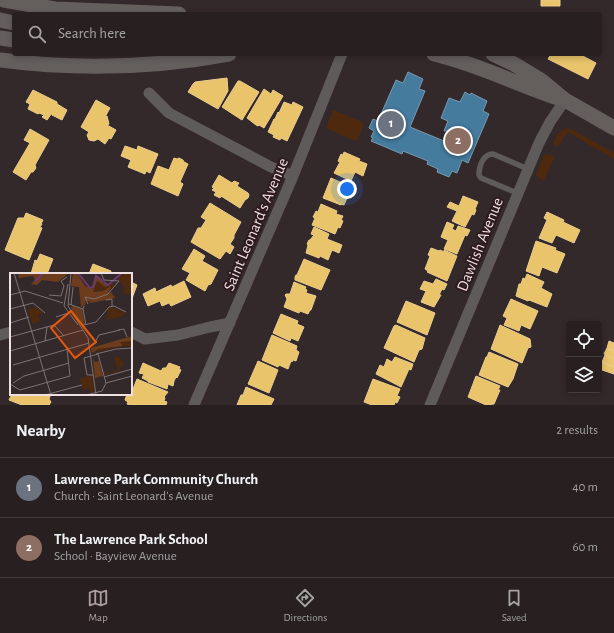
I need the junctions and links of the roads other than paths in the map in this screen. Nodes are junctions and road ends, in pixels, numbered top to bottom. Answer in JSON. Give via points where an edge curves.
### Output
{"nodes":[{"id":1,"x":4,"y":0,"type":"edge"},
{"id":2,"x":129,"y":12,"type":"edge"},
{"id":3,"x":0,"y":20,"type":"edge"},
{"id":4,"x":12,"y":23,"type":"edge"},
{"id":5,"x":0,"y":38,"type":"edge"},
{"id":6,"x":12,"y":40,"type":"edge"},
{"id":7,"x":217,"y":56,"type":"edge"},
{"id":8,"x":341,"y":56,"type":"edge"},
{"id":9,"x":440,"y":56,"type":"edge"},
{"id":10,"x":497,"y":56,"type":"edge"},
{"id":11,"x":0,"y":60,"type":"edge"},
{"id":12,"x":149,"y":93,"type":"dead end"},
{"id":13,"x":565,"y":100,"type":"junction"},
{"id":14,"x":614,"y":128,"type":"edge"},
{"id":15,"x":528,"y":169,"type":"junction"},
{"id":16,"x":293,"y":176,"type":"junction"},
{"id":17,"x":517,"y":193,"type":"junction"},
{"id":18,"x":230,"y":323,"type":"junction"},
{"id":19,"x":10,"y":332,"type":"edge"},
{"id":20,"x":132,"y":332,"type":"edge"},
{"id":21,"x":0,"y":335,"type":"edge"},
{"id":22,"x":194,"y":405,"type":"edge"},
{"id":23,"x":430,"y":405,"type":"edge"}],
"edges":[{"from":1,"to":2,"type":"main road","via":[[55,9]]},
{"from":3,"to":4,"type":"main road"},
{"from":5,"to":6,"type":"main road"},
{"from":7,"to":11,"type":"main road","via":[[128,66],[32,64]]},
{"from":8,"to":16,"type":"street","name":"Saint Leonard's Avenue"},
{"from":9,"to":13,"type":"main road"},
{"from":10,"to":13,"type":"main road","via":[[542,81]]},
{"from":12,"to":16,"type":"street","via":[[169,113]]},
{"from":13,"to":14,"type":"main road"},
{"from":13,"to":15,"type":"street","name":"Dawlish Avenue","via":[[550,122]]},
{"from":15,"to":17,"type":"street","name":"Dawlish Avenue"},
{"from":15,"to":17,"type":"lane","via":[[493,154],[485,156],[479,171],[481,178]]},
{"from":16,"to":18,"type":"street","name":"Saint Leonard's Avenue"},
{"from":17,"to":23,"type":"street","name":"Dawlish Avenue"},
{"from":18,"to":20,"type":"street","via":[[178,335],[145,339]]},
{"from":18,"to":22,"type":"street","name":"Saint Leonard's Avenue"},
{"from":19,"to":21,"type":"street"}]}
